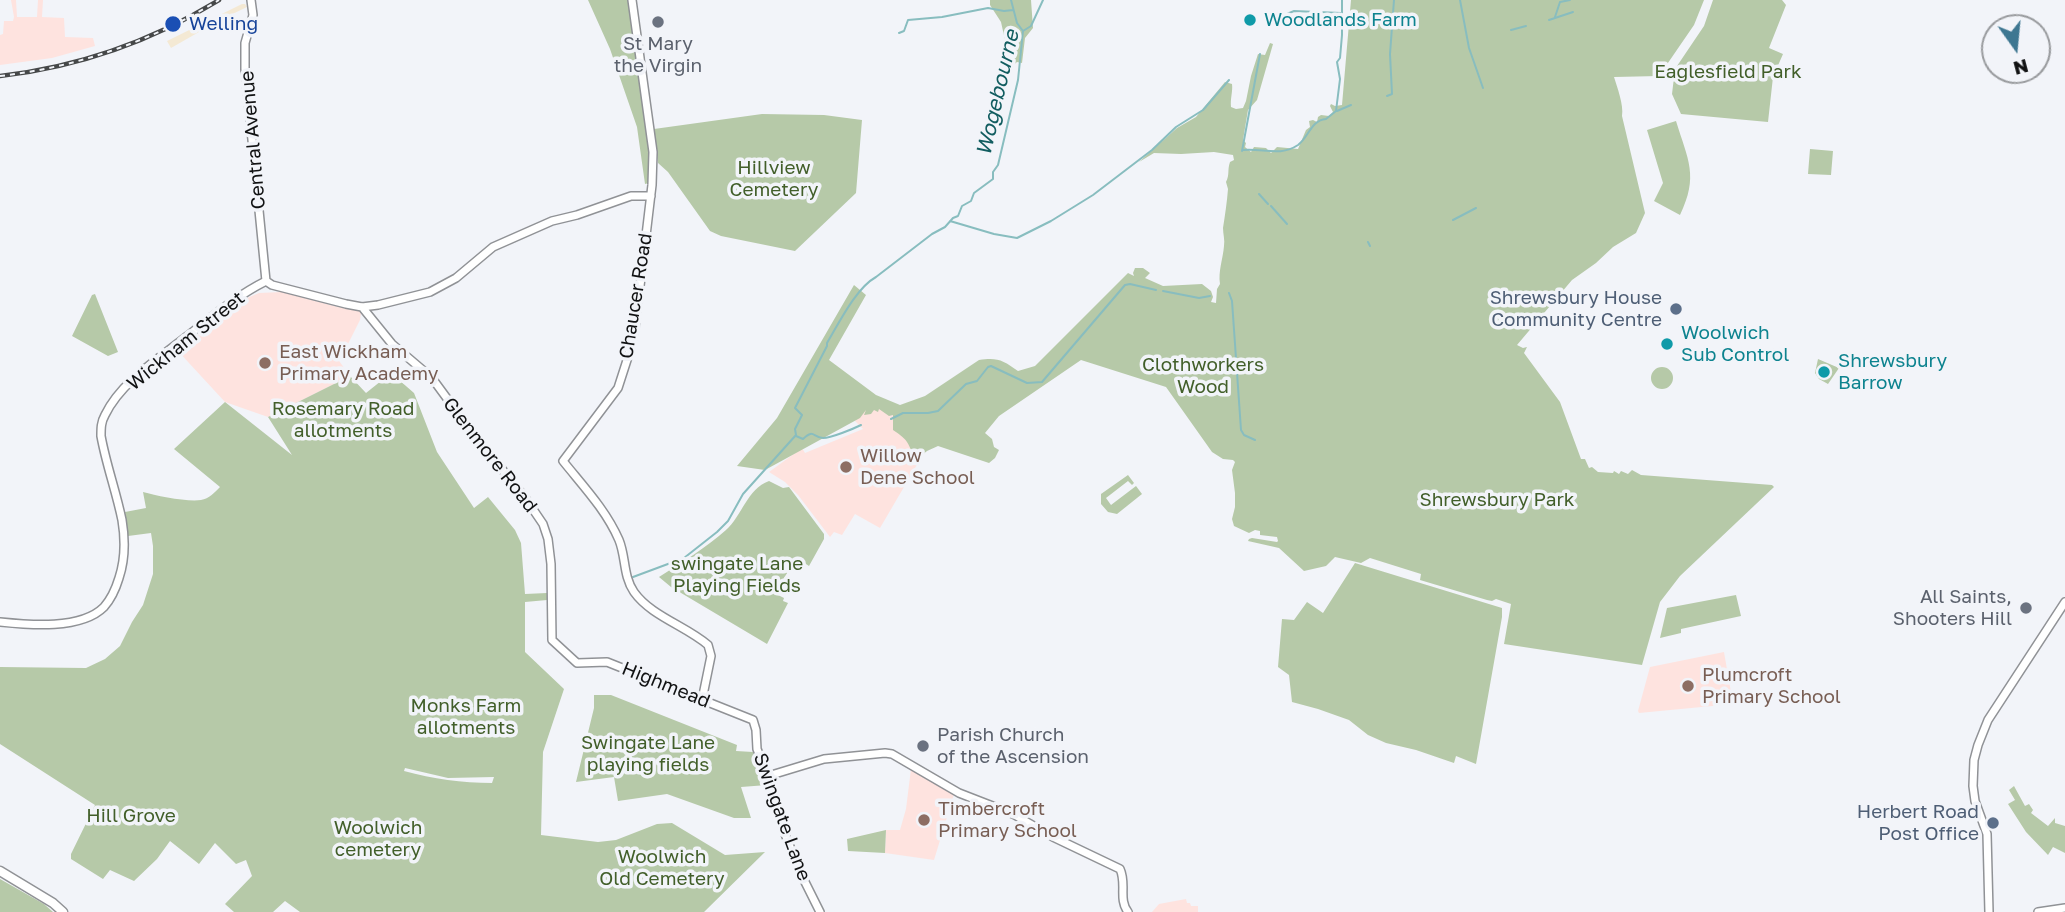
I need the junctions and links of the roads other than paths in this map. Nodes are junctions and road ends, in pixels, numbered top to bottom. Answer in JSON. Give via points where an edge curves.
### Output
{"nodes":[{"id":1,"x":251,"y":0,"type":"edge"},
{"id":2,"x":632,"y":0,"type":"edge"},
{"id":3,"x":651,"y":196,"type":"junction"},
{"id":4,"x":266,"y":281,"type":"junction"},
{"id":5,"x":362,"y":307,"type":"junction"},
{"id":6,"x":2065,"y":602,"type":"edge"},
{"id":7,"x":0,"y":622,"type":"edge"},
{"id":8,"x":577,"y":663,"type":"joint"},
{"id":9,"x":702,"y":700,"type":"junction"},
{"id":10,"x":753,"y":720,"type":"joint"},
{"id":11,"x":768,"y":776,"type":"junction"},
{"id":12,"x":0,"y":871,"type":"edge"},
{"id":13,"x":2065,"y":908,"type":"edge"},
{"id":14,"x":63,"y":912,"type":"edge"},
{"id":15,"x":820,"y":912,"type":"edge"},
{"id":16,"x":1128,"y":912,"type":"edge"},
{"id":17,"x":1989,"y":912,"type":"edge"},
{"id":18,"x":2038,"y":912,"type":"edge"}],
"edges":[{"from":1,"to":4,"type":"street","name":"Central Avenue","via":[[245,69]]},
{"from":2,"to":3,"type":"street","via":[[653,152]]},
{"from":3,"to":5,"type":"street","name":"Wickham Street","via":[[631,196],[552,221],[493,247],[456,278],[430,292]]},
{"from":3,"to":9,"type":"street","name":"Chaucer Road","via":[[635,328],[620,383],[563,461],[609,519],[633,591],[708,645]]},
{"from":4,"to":5,"type":"street","name":"Wickham Street"},
{"from":4,"to":7,"type":"street","name":"Wickham Street","via":[[233,300],[155,362],[105,415],[101,436],[122,520],[124,548],[120,575],[106,603],[88,616],[67,622],[43,626]]},
{"from":5,"to":8,"type":"street","name":"Glenmore Road","via":[[392,344],[432,378],[543,524],[551,564],[552,640]]},
{"from":6,"to":17,"type":"street","via":[[1993,712],[1978,745],[1973,786],[1988,842]]},
{"from":8,"to":9,"type":"street","name":"Highmead","via":[[607,662]]},
{"from":9,"to":10,"type":"street","name":"Highmead"},
{"from":10,"to":11,"type":"street","name":"Swingate Lane","via":[[757,749]]},
{"from":11,"to":15,"type":"street","name":"Swingate Lane","via":[[791,850]]},
{"from":11,"to":16,"type":"street","via":[[828,759],[885,753],[1121,869]]},
{"from":12,"to":14,"type":"main road"},
{"from":13,"to":18,"type":"street"}]}
